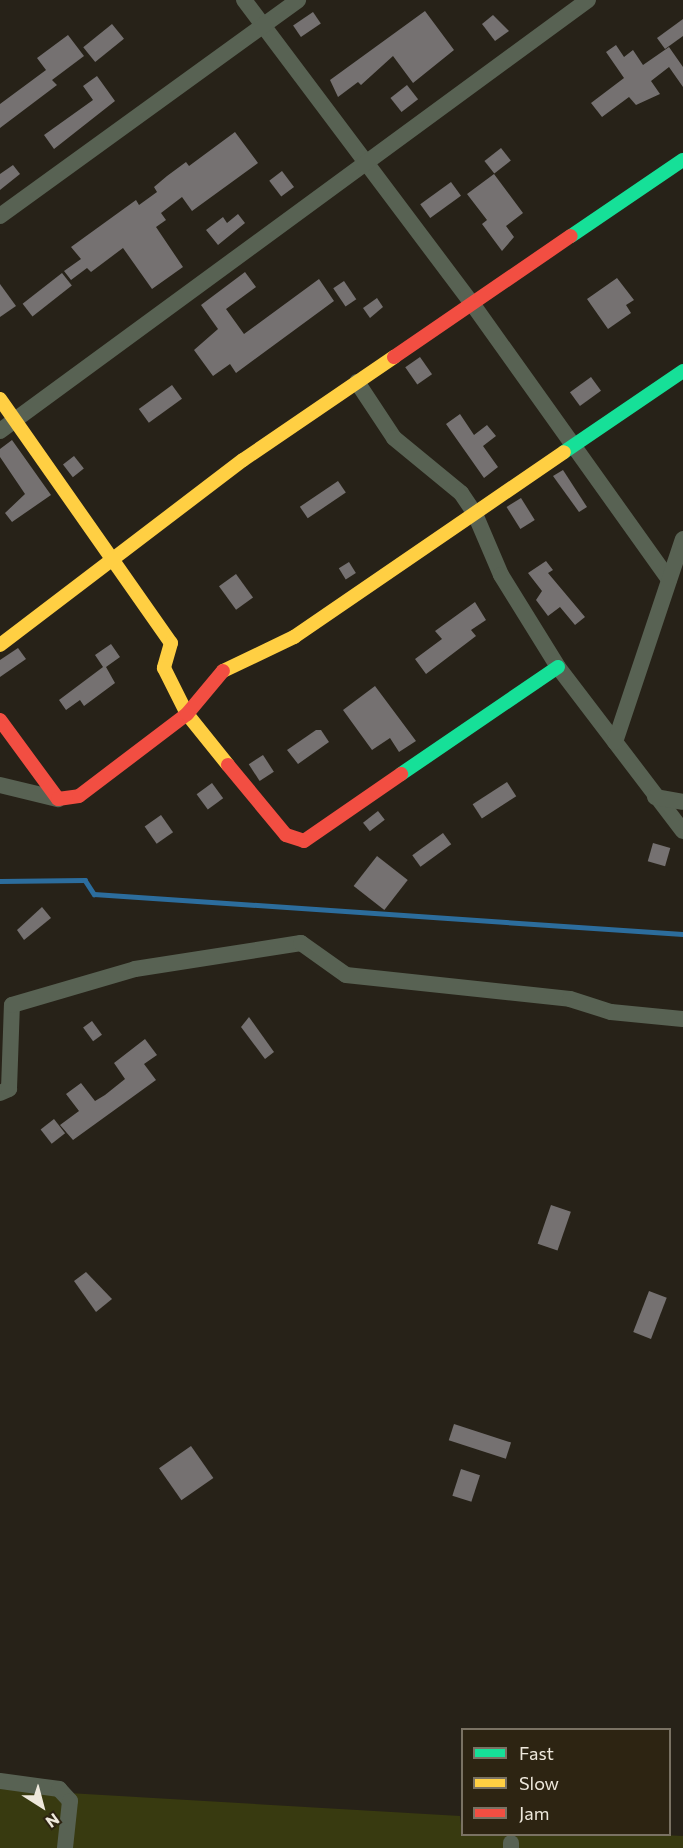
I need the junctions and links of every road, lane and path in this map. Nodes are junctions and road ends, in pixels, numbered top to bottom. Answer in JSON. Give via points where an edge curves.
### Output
{"nodes":[{"id":1,"x":244,"y":0,"type":"edge"},
{"id":2,"x":298,"y":0,"type":"edge"},
{"id":3,"x":588,"y":0,"type":"edge"},
{"id":4,"x":262,"y":26,"type":"junction"},
{"id":5,"x":683,"y":160,"type":"edge"},
{"id":6,"x":367,"y":165,"type":"junction"},
{"id":7,"x":0,"y":216,"type":"edge"},
{"id":8,"x":471,"y":302,"type":"junction"},
{"id":9,"x":683,"y":371,"type":"edge"},
{"id":10,"x":357,"y":382,"type":"junction"},
{"id":11,"x":0,"y":399,"type":"edge"},
{"id":12,"x":7,"y":427,"type":"edge"},
{"id":13,"x":573,"y":446,"type":"junction"},
{"id":14,"x":475,"y":514,"type":"junction"},
{"id":15,"x":683,"y":539,"type":"edge"},
{"id":16,"x":113,"y":559,"type":"junction"},
{"id":17,"x":669,"y":580,"type":"junction"},
{"id":18,"x":0,"y":645,"type":"edge"},
{"id":19,"x":558,"y":667,"type":"junction"},
{"id":20,"x":188,"y":714,"type":"junction"},
{"id":21,"x":0,"y":720,"type":"edge"},
{"id":22,"x":615,"y":742,"type":"junction"},
{"id":23,"x":0,"y":785,"type":"edge"},
{"id":24,"x":655,"y":797,"type":"junction"},
{"id":25,"x":58,"y":799,"type":"junction"},
{"id":26,"x":683,"y":802,"type":"edge"},
{"id":27,"x":683,"y":831,"type":"edge"},
{"id":28,"x":683,"y":1019,"type":"edge"},
{"id":29,"x":0,"y":1093,"type":"edge"},
{"id":30,"x":0,"y":1781,"type":"edge"},
{"id":31,"x":65,"y":1848,"type":"edge"}],
"edges":[{"from":1,"to":4,"type":"street"},
{"from":2,"to":4,"type":"street"},
{"from":3,"to":6,"type":"street"},
{"from":4,"to":6,"type":"street"},
{"from":4,"to":7,"type":"street"},
{"from":5,"to":8,"type":"street"},
{"from":6,"to":8,"type":"street"},
{"from":6,"to":12,"type":"street"},
{"from":8,"to":10,"type":"street"},
{"from":8,"to":13,"type":"street"},
{"from":9,"to":13,"type":"street"},
{"from":10,"to":14,"type":"street","via":[[394,438],[461,493]]},
{"from":10,"to":16,"type":"street","via":[[243,460]]},
{"from":11,"to":12,"type":"street"},
{"from":12,"to":16,"type":"street"},
{"from":13,"to":14,"type":"street"},
{"from":13,"to":17,"type":"street"},
{"from":14,"to":19,"type":"street","via":[[501,575]]},
{"from":14,"to":20,"type":"street","via":[[294,637],[264,654],[226,666]]},
{"from":15,"to":17,"type":"street"},
{"from":16,"to":18,"type":"street"},
{"from":16,"to":20,"type":"street","via":[[171,643],[164,668]]},
{"from":17,"to":22,"type":"street"},
{"from":19,"to":20,"type":"street","via":[[304,841],[286,834],[270,817]]},
{"from":19,"to":22,"type":"street"},
{"from":20,"to":25,"type":"street","via":[[79,796]]},
{"from":21,"to":25,"type":"street"},
{"from":22,"to":24,"type":"street"},
{"from":23,"to":25,"type":"street"},
{"from":24,"to":26,"type":"street"},
{"from":24,"to":27,"type":"street"},
{"from":28,"to":29,"type":"street","via":[[611,1012],[570,999],[346,975],[301,943],[135,969],[12,1005],[9,1089]]},
{"from":30,"to":31,"type":"street","via":[[59,1789],[70,1801]]}]}
